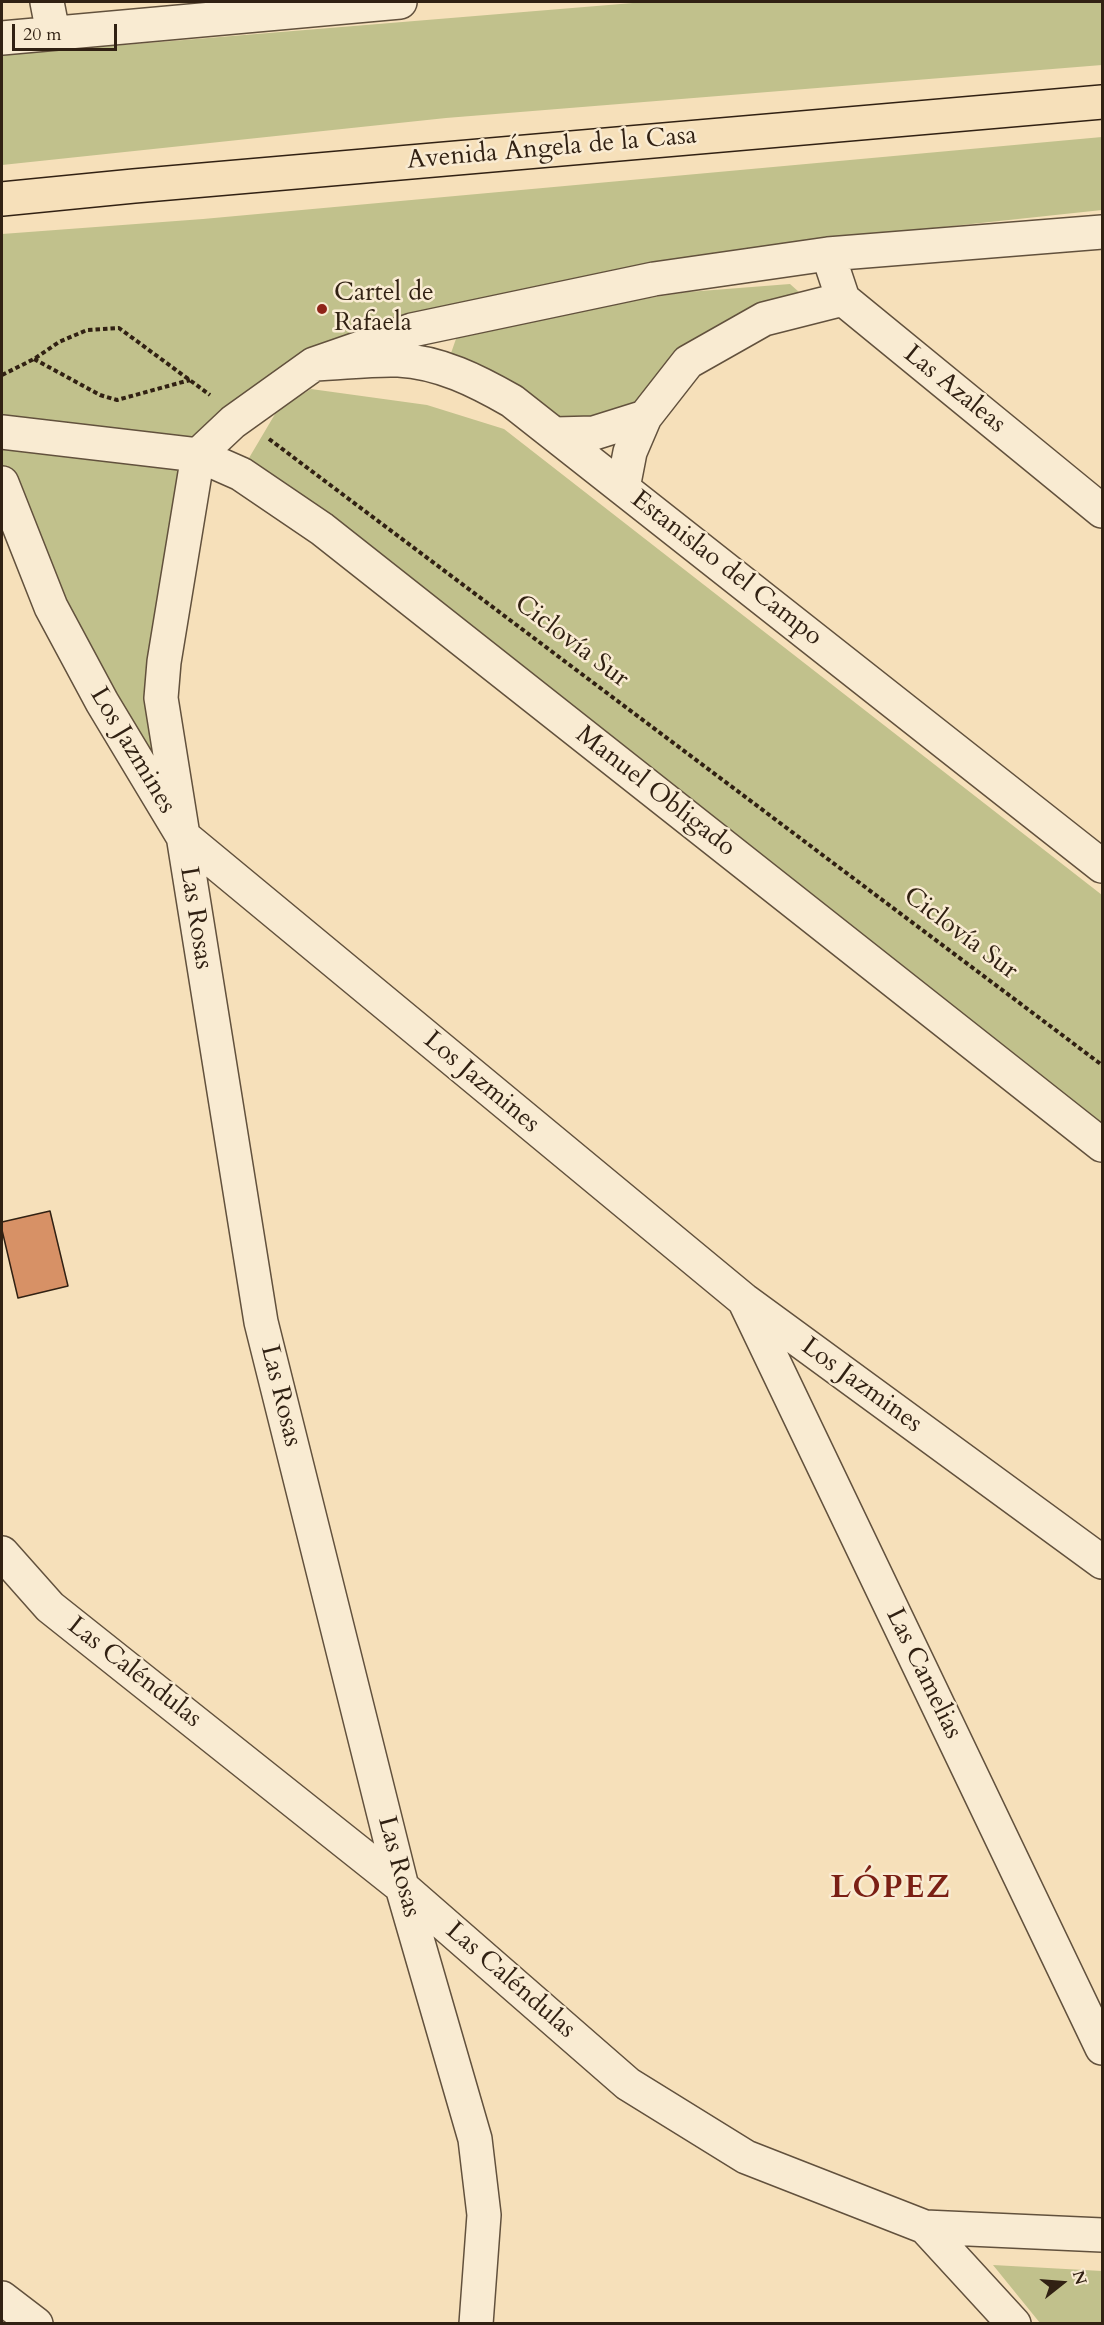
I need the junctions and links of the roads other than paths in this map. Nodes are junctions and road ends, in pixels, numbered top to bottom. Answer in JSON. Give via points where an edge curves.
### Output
{"nodes":[{"id":1,"x":47,"y":2,"type":"edge"},
{"id":2,"x":400,"y":2,"type":"edge"},
{"id":3,"x":53,"y":33,"type":"junction"},
{"id":4,"x":2,"y":38,"type":"edge"},
{"id":5,"x":1102,"y":102,"type":"edge"},
{"id":6,"x":75,"y":193,"type":"junction"},
{"id":7,"x":2,"y":199,"type":"edge"},
{"id":8,"x":2,"y":208,"type":"edge"},
{"id":9,"x":1102,"y":232,"type":"edge"},
{"id":10,"x":828,"y":254,"type":"junction"},
{"id":11,"x":843,"y":299,"type":"junction"},
{"id":12,"x":314,"y":364,"type":"junction"},
{"id":13,"x":645,"y":417,"type":"junction"},
{"id":14,"x":2,"y":432,"type":"edge"},
{"id":15,"x":555,"y":434,"type":"junction"},
{"id":16,"x":198,"y":455,"type":"junction"},
{"id":17,"x":2,"y":483,"type":"edge"},
{"id":18,"x":623,"y":488,"type":"junction"},
{"id":19,"x":1102,"y":511,"type":"edge"},
{"id":20,"x":182,"y":835,"type":"junction"},
{"id":21,"x":1102,"y":866,"type":"edge"},
{"id":22,"x":1102,"y":1145,"type":"edge"},
{"id":23,"x":744,"y":1300,"type":"junction"},
{"id":24,"x":2,"y":1553,"type":"edge"},
{"id":25,"x":1102,"y":1562,"type":"edge"},
{"id":26,"x":402,"y":1887,"type":"junction"},
{"id":27,"x":1102,"y":2048,"type":"edge"},
{"id":28,"x":925,"y":2227,"type":"junction"},
{"id":29,"x":1102,"y":2235,"type":"edge"},
{"id":30,"x":2,"y":2301,"type":"edge"},
{"id":31,"x":36,"y":2324,"type":"edge"},
{"id":32,"x":476,"y":2324,"type":"edge"},
{"id":33,"x":1014,"y":2324,"type":"edge"}],
"edges":[{"from":1,"to":3,"type":"street"},
{"from":2,"to":3,"type":"street"},
{"from":3,"to":4,"type":"street"},
{"from":5,"to":6,"type":"main road","name":"Avenida Ángela de la Casa"},
{"from":6,"to":7,"type":"main road","name":"Avenida Ángela de la Casa"},
{"from":6,"to":8,"type":"main road"},
{"from":9,"to":10,"type":"street"},
{"from":10,"to":11,"type":"street"},
{"from":10,"to":12,"type":"street","via":[[654,279],[496,311],[412,330]]},
{"from":11,"to":13,"type":"street","via":[[764,319],[688,362]]},
{"from":11,"to":19,"type":"street","name":"Las Azaleas"},
{"from":12,"to":15,"type":"street","name":"Estanislao del Campo","via":[[399,360],[443,369],[477,381],[512,401]]},
{"from":12,"to":16,"type":"street","via":[[240,417]]},
{"from":13,"to":15,"type":"street","via":[[594,433]]},
{"from":13,"to":18,"type":"street","via":[[630,452]]},
{"from":14,"to":16,"type":"street","name":"Manuel Obligado"},
{"from":15,"to":18,"type":"street","name":"Estanislao del Campo"},
{"from":16,"to":20,"type":"street","name":"Las Rosas","via":[[161,698]]},
{"from":16,"to":22,"type":"street","name":"Manuel Obligado","via":[[242,474],[322,529]]},
{"from":17,"to":20,"type":"street","name":"Los Jazmines","via":[[51,607],[102,702]]},
{"from":18,"to":21,"type":"street","name":"Estanislao del Campo"},
{"from":20,"to":23,"type":"street","name":"Los Jazmines"},
{"from":20,"to":26,"type":"street","name":"Las Rosas","via":[[261,1322]]},
{"from":23,"to":25,"type":"street","name":"Los Jazmines"},
{"from":23,"to":27,"type":"street","name":"Las Camelias"},
{"from":24,"to":26,"type":"street","name":"Las Caléndulas","via":[[50,1607]]},
{"from":26,"to":28,"type":"street","name":"Las Caléndulas","via":[[628,2084],[746,2157]]},
{"from":26,"to":32,"type":"street","name":"Las Rosas","via":[[475,2139],[484,2215]]},
{"from":28,"to":29,"type":"street","name":"Las Caléndulas"},
{"from":28,"to":33,"type":"street"},
{"from":30,"to":31,"type":"street"}]}
